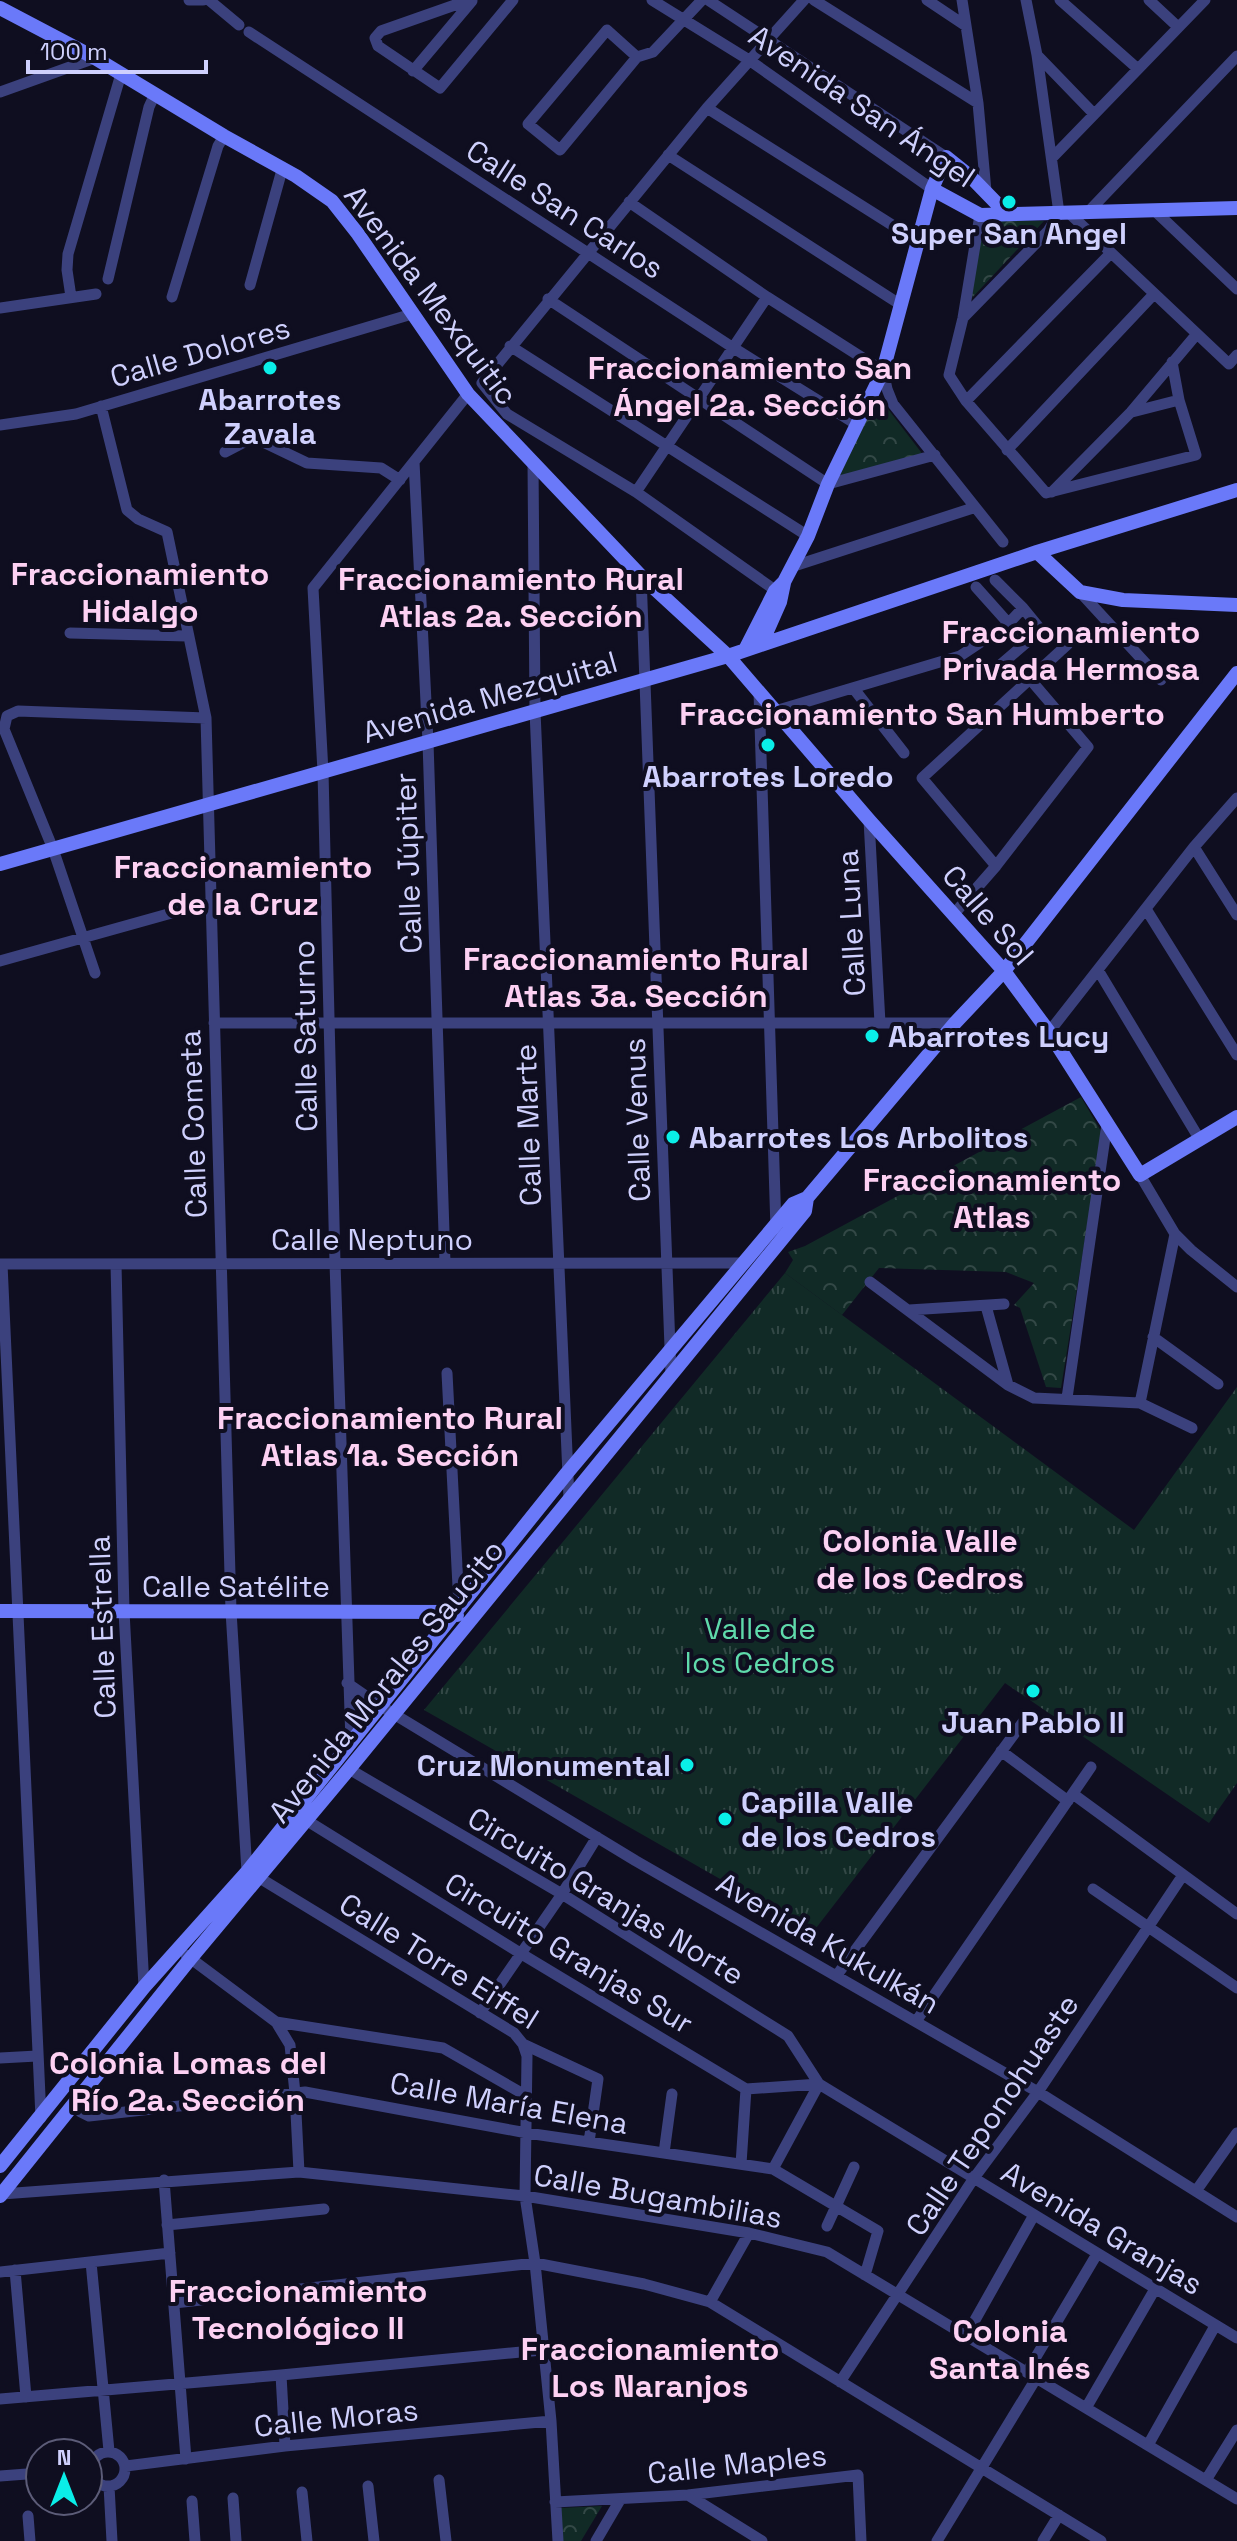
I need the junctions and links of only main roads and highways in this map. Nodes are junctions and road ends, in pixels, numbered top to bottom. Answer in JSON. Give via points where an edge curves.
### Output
{"nodes":[{"id":1,"x":0,"y":8,"type":"edge"},
{"id":2,"x":932,"y":189,"type":"junction"},
{"id":3,"x":1237,"y":208,"type":"edge"},
{"id":4,"x":1007,"y":214,"type":"junction"},
{"id":5,"x":1237,"y":490,"type":"edge"},
{"id":6,"x":1037,"y":552,"type":"junction"},
{"id":7,"x":780,"y":589,"type":"junction"},
{"id":8,"x":1237,"y":605,"type":"edge"},
{"id":9,"x":761,"y":645,"type":"junction"},
{"id":10,"x":745,"y":650,"type":"junction"},
{"id":11,"x":728,"y":656,"type":"junction"},
{"id":12,"x":1237,"y":673,"type":"edge"},
{"id":13,"x":0,"y":864,"type":"edge"},
{"id":14,"x":1004,"y":971,"type":"junction"},
{"id":15,"x":1237,"y":1117,"type":"edge"},
{"id":16,"x":807,"y":1198,"type":"junction"},
{"id":17,"x":623,"y":1407,"type":"junction"},
{"id":18,"x":636,"y":1417,"type":"junction"},
{"id":19,"x":456,"y":1609,"type":"junction"},
{"id":20,"x":0,"y":1611,"type":"edge"},
{"id":21,"x":467,"y":1624,"type":"junction"},
{"id":22,"x":252,"y":1874,"type":"junction"},
{"id":23,"x":184,"y":1954,"type":"junction"},
{"id":24,"x":0,"y":2166,"type":"edge"},
{"id":25,"x":1,"y":2193,"type":"edge"}],
"edges":[{"from":1,"to":11,"type":"main road","name":"Avenida Mexquitic","via":[[95,58],[332,201],[468,394],[641,576]]},
{"from":2,"to":4,"type":"main road","name":"Avenida San Ángel","via":[[980,215]]},
{"from":2,"to":4,"type":"main road","name":"Avenida San Ángel","via":[[946,157]]},
{"from":2,"to":7,"type":"main road","via":[[883,371]]},
{"from":3,"to":4,"type":"main road","name":"Avenida San Ángel"},
{"from":5,"to":6,"type":"main road","name":"Avenida Mezquital"},
{"from":6,"to":8,"type":"main road","via":[[1080,592],[1123,600]]},
{"from":6,"to":9,"type":"main road","name":"Avenida Mezquital"},
{"from":7,"to":9,"type":"main road"},
{"from":7,"to":10,"type":"main road"},
{"from":9,"to":10,"type":"main road","name":"Avenida Mezquital"},
{"from":10,"to":11,"type":"main road","name":"Avenida Mezquital"},
{"from":11,"to":13,"type":"main road","name":"Avenida Mezquital"},
{"from":11,"to":14,"type":"main road","name":"Calle Sol"},
{"from":12,"to":14,"type":"main road","name":"Avenida Morales Saucito"},
{"from":14,"to":15,"type":"main road","name":"Calle Sol","via":[[1140,1175]]},
{"from":14,"to":16,"type":"main road","name":"Avenida Morales Saucito"},
{"from":16,"to":17,"type":"main road","name":"Avenida Morales Saucito","via":[[793,1204]]},
{"from":16,"to":18,"type":"main road","name":"Avenida Morales Saucito","via":[[805,1211]]},
{"from":17,"to":18,"type":"main road"},
{"from":17,"to":19,"type":"main road","name":"Avenida Morales Saucito"},
{"from":18,"to":21,"type":"main road","name":"Avenida Morales Saucito"},
{"from":19,"to":20,"type":"main road","name":"Calle Satélite"},
{"from":19,"to":21,"type":"main road"},
{"from":19,"to":22,"type":"main road","name":"Avenida Morales Saucito"},
{"from":21,"to":22,"type":"main road","name":"Avenida Morales Saucito","via":[[306,1820]]},
{"from":22,"to":23,"type":"main road","name":"Avenida Morales Saucito"},
{"from":23,"to":24,"type":"main road","name":"Avenida Morales Saucito","via":[[144,1987]]},
{"from":23,"to":25,"type":"main road","name":"Avenida Morales Saucito"}]}
